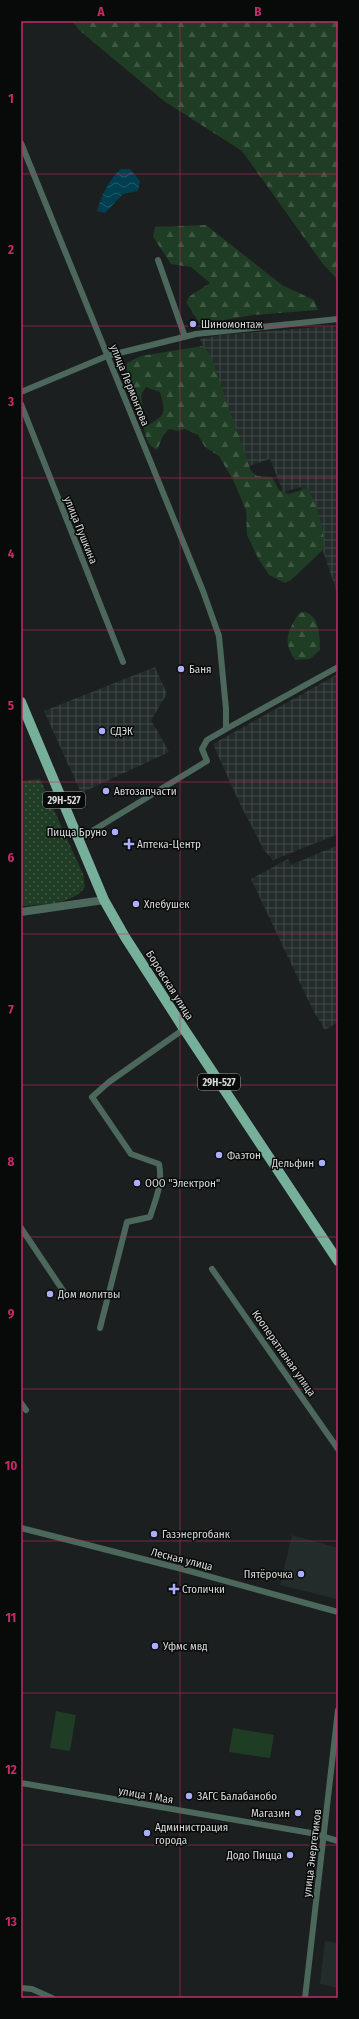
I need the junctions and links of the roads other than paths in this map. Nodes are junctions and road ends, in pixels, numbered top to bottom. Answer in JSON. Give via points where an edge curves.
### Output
{"nodes":[{"id":1,"x":21,"y":143,"type":"edge"},
{"id":2,"x":158,"y":260,"type":"dead end"},
{"id":3,"x":338,"y":319,"type":"edge"},
{"id":4,"x":185,"y":336,"type":"junction"},
{"id":5,"x":107,"y":356,"type":"junction"},
{"id":6,"x":21,"y":392,"type":"edge"},
{"id":7,"x":21,"y":404,"type":"edge"},
{"id":8,"x":123,"y":662,"type":"dead end"},
{"id":9,"x":338,"y":667,"type":"edge"},
{"id":10,"x":21,"y":702,"type":"edge"},
{"id":11,"x":226,"y":730,"type":"junction"},
{"id":12,"x":79,"y":839,"type":"junction"},
{"id":13,"x":104,"y":900,"type":"junction"},
{"id":14,"x":21,"y":912,"type":"edge"},
{"id":15,"x":184,"y":1029,"type":"junction"},
{"id":16,"x":21,"y":1228,"type":"edge"},
{"id":17,"x":338,"y":1261,"type":"edge"},
{"id":18,"x":212,"y":1269,"type":"dead end"},
{"id":19,"x":64,"y":1292,"type":"dead end"},
{"id":20,"x":100,"y":1328,"type":"dead end"},
{"id":21,"x":21,"y":1403,"type":"edge"},
{"id":22,"x":26,"y":1410,"type":"dead end"},
{"id":23,"x":338,"y":1449,"type":"edge"},
{"id":24,"x":21,"y":1528,"type":"edge"},
{"id":25,"x":338,"y":1612,"type":"edge"},
{"id":26,"x":338,"y":1710,"type":"edge"},
{"id":27,"x":21,"y":1783,"type":"edge"},
{"id":28,"x":324,"y":1836,"type":"junction"},
{"id":29,"x":338,"y":1841,"type":"edge"},
{"id":30,"x":21,"y":1988,"type":"edge"},
{"id":31,"x":52,"y":1998,"type":"edge"},
{"id":32,"x":305,"y":1998,"type":"edge"}],
"edges":[{"from":1,"to":5,"type":"street","name":"улица Лермонтова"},
{"from":2,"to":4,"type":"street"},
{"from":3,"to":4,"type":"street"},
{"from":4,"to":5,"type":"street"},
{"from":5,"to":6,"type":"street"},
{"from":5,"to":11,"type":"street","name":"улица Лермонтова","via":[[219,636]]},
{"from":7,"to":8,"type":"street","name":"улица Пушкина"},
{"from":9,"to":11,"type":"street"},
{"from":10,"to":12,"type":"main road","name":"Боровская улица","number":"29Н-527"},
{"from":11,"to":12,"type":"street","via":[[207,740],[202,748],[207,761]]},
{"from":12,"to":13,"type":"main road","name":"Боровская улица","number":"29Н-527"},
{"from":13,"to":14,"type":"street"},
{"from":13,"to":15,"type":"main road","name":"Боровская улица","number":"29Н-527"},
{"from":15,"to":17,"type":"main road","name":"Боровская улица","number":"29Н-527"},
{"from":15,"to":20,"type":"street","via":[[92,1097],[130,1154],[159,1164],[161,1176],[150,1217],[127,1222]]},
{"from":16,"to":19,"type":"street"},
{"from":18,"to":23,"type":"street","name":"Кооперативная улица"},
{"from":21,"to":22,"type":"street"},
{"from":24,"to":25,"type":"street","name":"Лесная улица"},
{"from":26,"to":28,"type":"street","name":"улица Энергетиков"},
{"from":27,"to":28,"type":"street","name":"улица 1 Мая"},
{"from":28,"to":29,"type":"street","name":"улица 1 Мая"},
{"from":28,"to":32,"type":"street","name":"улица Энергетиков"},
{"from":30,"to":31,"type":"street","via":[[32,1989]]}]}
